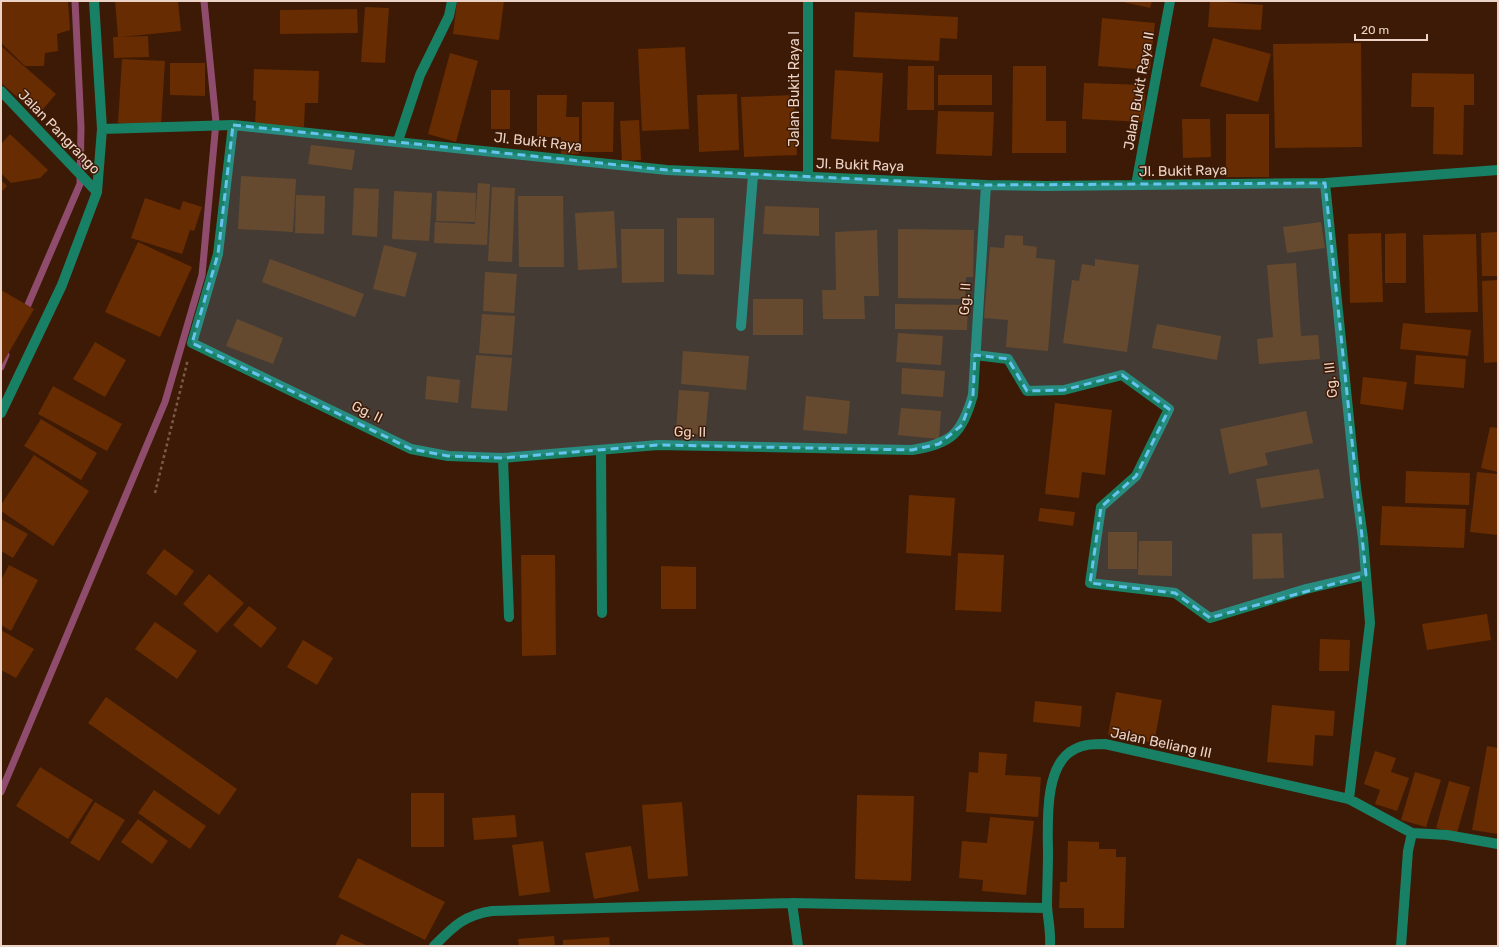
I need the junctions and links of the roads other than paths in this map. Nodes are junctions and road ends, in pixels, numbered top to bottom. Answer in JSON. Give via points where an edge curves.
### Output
{"nodes":[{"id":1,"x":94,"y":1,"type":"edge"},
{"id":2,"x":452,"y":1,"type":"edge"},
{"id":3,"x":808,"y":1,"type":"edge"},
{"id":4,"x":1170,"y":1,"type":"edge"},
{"id":5,"x":1,"y":91,"type":"edge"},
{"id":6,"x":233,"y":125,"type":"junction"},
{"id":7,"x":102,"y":129,"type":"junction"},
{"id":8,"x":398,"y":141,"type":"junction"},
{"id":9,"x":1498,"y":170,"type":"edge"},
{"id":10,"x":753,"y":175,"type":"junction"},
{"id":11,"x":808,"y":177,"type":"junction"},
{"id":12,"x":1325,"y":183,"type":"junction"},
{"id":13,"x":986,"y":184,"type":"junction"},
{"id":14,"x":1136,"y":186,"type":"junction"},
{"id":15,"x":97,"y":192,"type":"junction"},
{"id":16,"x":741,"y":326,"type":"dead end"},
{"id":17,"x":975,"y":355,"type":"junction"},
{"id":18,"x":1,"y":412,"type":"edge"},
{"id":19,"x":601,"y":450,"type":"junction"},
{"id":20,"x":503,"y":458,"type":"junction"},
{"id":21,"x":1366,"y":575,"type":"junction"},
{"id":22,"x":602,"y":613,"type":"dead end"},
{"id":23,"x":509,"y":617,"type":"dead end"},
{"id":24,"x":1349,"y":799,"type":"junction"},
{"id":25,"x":1412,"y":833,"type":"junction"},
{"id":26,"x":1498,"y":844,"type":"edge"},
{"id":27,"x":792,"y":903,"type":"junction"},
{"id":28,"x":1047,"y":908,"type":"junction"},
{"id":29,"x":434,"y":946,"type":"edge"},
{"id":30,"x":798,"y":946,"type":"edge"},
{"id":31,"x":1050,"y":946,"type":"edge"},
{"id":32,"x":1401,"y":946,"type":"edge"}],
"edges":[{"from":1,"to":7,"type":"street"},
{"from":2,"to":8,"type":"street","via":[[449,16],[420,75]]},
{"from":3,"to":11,"type":"street","name":"Jalan Bukit Raya I"},
{"from":4,"to":14,"type":"street","name":"Jalan Bukit Raya II"},
{"from":5,"to":15,"type":"street","name":"Jalan Pangrango"},
{"from":6,"to":7,"type":"street","name":"Jl. Bukit Raya"},
{"from":6,"to":8,"type":"street","name":"Jl. Bukit Raya"},
{"from":6,"to":20,"type":"street","name":"Gg. II","via":[[218,254],[192,343],[411,450],[448,456]]},
{"from":7,"to":15,"type":"street"},
{"from":8,"to":10,"type":"street","name":"Jl. Bukit Raya","via":[[666,170]]},
{"from":9,"to":12,"type":"street","name":"Jl. Bukit Raya"},
{"from":10,"to":11,"type":"street","name":"Jl. Bukit Raya"},
{"from":10,"to":16,"type":"street"},
{"from":11,"to":13,"type":"street","name":"Jl. Bukit Raya"},
{"from":12,"to":14,"type":"street","name":"Jl. Bukit Raya"},
{"from":12,"to":21,"type":"street","name":"Gg. III"},
{"from":13,"to":14,"type":"street","name":"Jl. Bukit Raya"},
{"from":13,"to":17,"type":"street","name":"Gg. II"},
{"from":15,"to":18,"type":"street","via":[[62,285]]},
{"from":17,"to":19,"type":"street","name":"Gg. II","via":[[973,395],[962,425],[953,436],[926,448],[912,450],[658,445]]},
{"from":17,"to":21,"type":"street","via":[[1008,359],[1028,391],[1048,392],[1074,388],[1122,375],[1169,409],[1136,476],[1101,507],[1090,583],[1175,593],[1210,618],[1306,589]]},
{"from":19,"to":20,"type":"street","name":"Gg. II"},
{"from":19,"to":22,"type":"street"},
{"from":20,"to":23,"type":"street"},
{"from":21,"to":24,"type":"street","name":"Gg. III","via":[[1370,623]]},
{"from":24,"to":25,"type":"street","name":"Jalan Beliang III"},
{"from":24,"to":28,"type":"street","name":"Jalan Beliang III","via":[[1104,744],[1074,749],[1057,768],[1048,804]]},
{"from":25,"to":26,"type":"street","via":[[1448,835]]},
{"from":25,"to":32,"type":"street","via":[[1408,852]]},
{"from":27,"to":28,"type":"street"},
{"from":27,"to":29,"type":"street","via":[[492,911],[476,913],[467,918],[448,931]]},
{"from":27,"to":30,"type":"street"},
{"from":28,"to":31,"type":"street","name":"Jalan Beliang III"}]}
